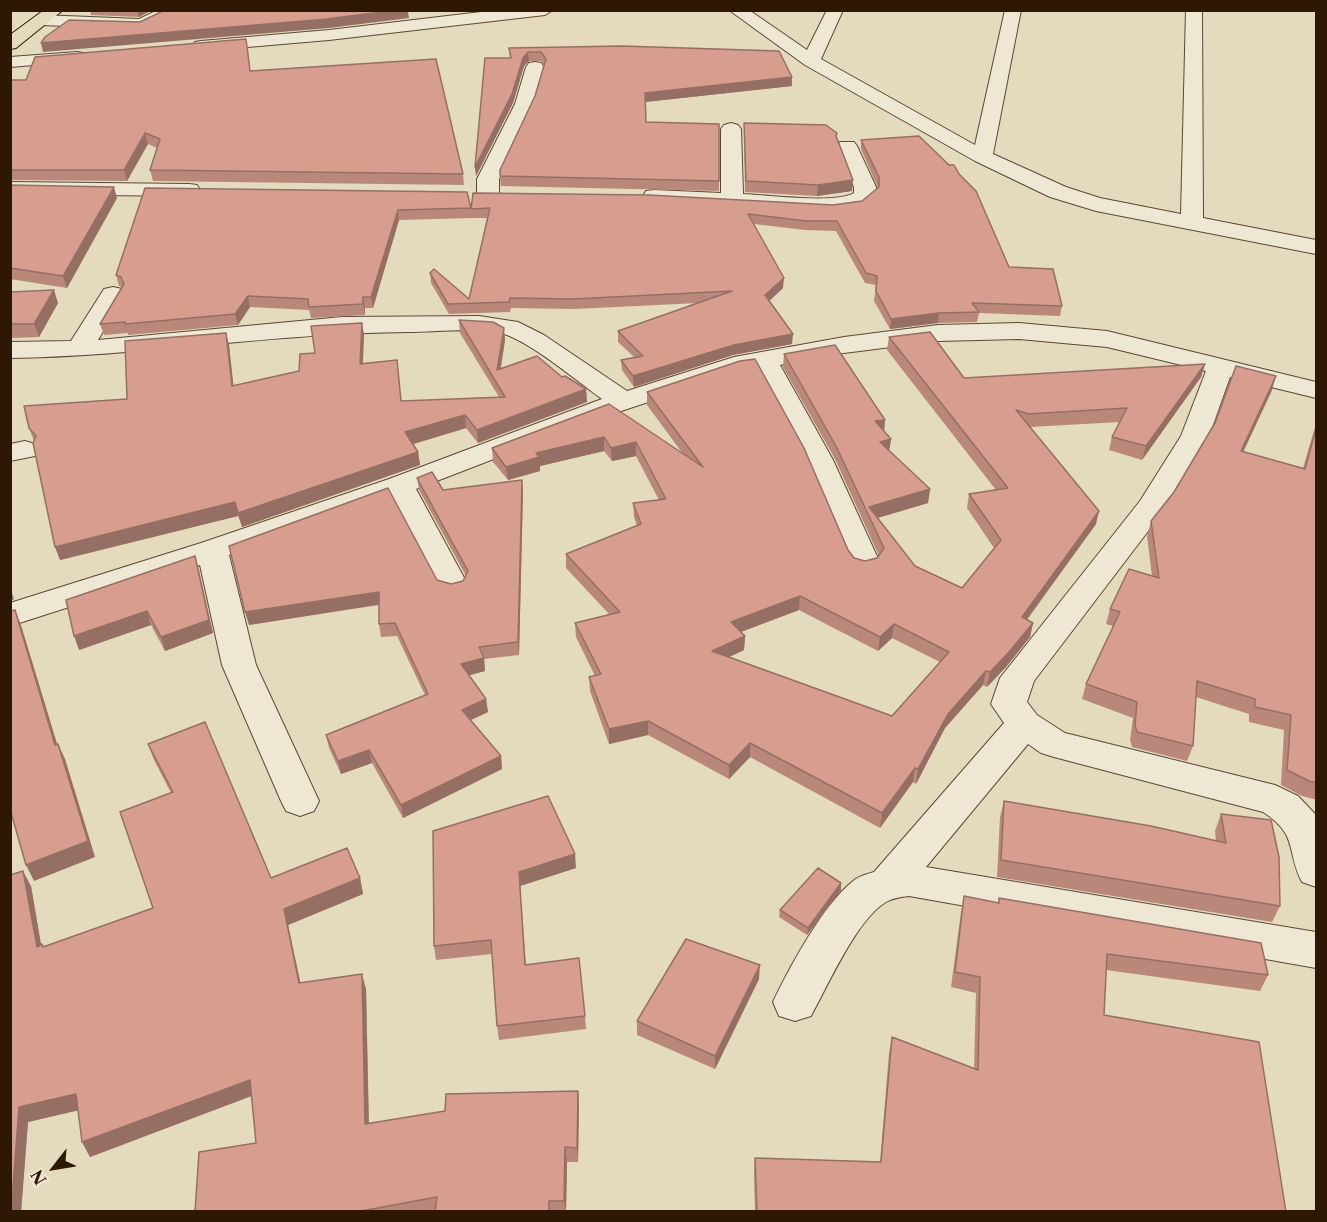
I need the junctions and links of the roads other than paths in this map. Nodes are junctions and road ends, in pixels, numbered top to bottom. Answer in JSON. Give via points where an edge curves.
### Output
{"nodes":[{"id":1,"x":172,"y":10,"type":"edge"},
{"id":2,"x":545,"y":10,"type":"edge"},
{"id":3,"x":737,"y":10,"type":"edge"},
{"id":4,"x":835,"y":10,"type":"edge"},
{"id":5,"x":1013,"y":10,"type":"edge"},
{"id":6,"x":1194,"y":10,"type":"edge"},
{"id":7,"x":48,"y":15,"type":"edge"},
{"id":8,"x":10,"y":44,"type":"edge"},
{"id":9,"x":187,"y":47,"type":"edge"},
{"id":10,"x":93,"y":55,"type":"edge"},
{"id":11,"x":811,"y":61,"type":"junction"},
{"id":12,"x":10,"y":62,"type":"edge"},
{"id":13,"x":535,"y":67,"type":"edge"},
{"id":14,"x":731,"y":129,"type":"dead end"},
{"id":15,"x":847,"y":146,"type":"dead end"},
{"id":16,"x":982,"y":156,"type":"junction"},
{"id":17,"x":10,"y":188,"type":"edge"},
{"id":18,"x":213,"y":190,"type":"edge"},
{"id":19,"x":464,"y":195,"type":"edge"},
{"id":20,"x":488,"y":195,"type":"junction"},
{"id":21,"x":511,"y":195,"type":"edge"},
{"id":22,"x":638,"y":196,"type":"edge"},
{"id":23,"x":732,"y":199,"type":"junction"},
{"id":24,"x":1192,"y":224,"type":"junction"},
{"id":25,"x":1317,"y":248,"type":"edge"},
{"id":26,"x":113,"y":294,"type":"dead end"},
{"id":27,"x":79,"y":349,"type":"junction"},
{"id":28,"x":10,"y":350,"type":"edge"},
{"id":29,"x":764,"y":360,"type":"junction"},
{"id":30,"x":1221,"y":366,"type":"junction"},
{"id":31,"x":1317,"y":390,"type":"edge"},
{"id":32,"x":623,"y":401,"type":"junction"},
{"id":33,"x":399,"y":485,"type":"junction"},
{"id":34,"x":212,"y":550,"type":"junction"},
{"id":35,"x":864,"y":563,"type":"edge"},
{"id":36,"x":452,"y":585,"type":"edge"},
{"id":37,"x":10,"y":615,"type":"edge"},
{"id":38,"x":1024,"y":724,"type":"junction"},
{"id":39,"x":300,"y":801,"type":"dead end"},
{"id":40,"x":1317,"y":871,"type":"edge"},
{"id":41,"x":889,"y":882,"type":"junction"},
{"id":42,"x":1317,"y":950,"type":"edge"},
{"id":43,"x":795,"y":1002,"type":"dead end"}],
"edges":[{"from":1,"to":7,"type":"street","via":[[142,24]]},
{"from":2,"to":9,"type":"street"},
{"from":3,"to":11,"type":"street"},
{"from":4,"to":11,"type":"street"},
{"from":5,"to":16,"type":"street"},
{"from":6,"to":24,"type":"street"},
{"from":7,"to":8,"type":"main road"},
{"from":10,"to":12,"type":"street"},
{"from":11,"to":16,"type":"street"},
{"from":13,"to":20,"type":"street","via":[[524,104],[488,179]]},
{"from":14,"to":23,"type":"street"},
{"from":15,"to":23,"type":"street","via":[[865,187],[865,196],[853,203]]},
{"from":16,"to":24,"type":"street","via":[[1058,192]]},
{"from":17,"to":18,"type":"street"},
{"from":19,"to":20,"type":"street"},
{"from":20,"to":21,"type":"street"},
{"from":22,"to":23,"type":"street"},
{"from":24,"to":25,"type":"street"},
{"from":26,"to":27,"type":"street"},
{"from":27,"to":28,"type":"street"},
{"from":27,"to":32,"type":"street","via":[[342,325],[479,324],[509,327],[535,340]]},
{"from":29,"to":30,"type":"street","via":[[938,333],[1019,331],[1107,339]]},
{"from":29,"to":32,"type":"street","via":[[735,365]]},
{"from":29,"to":35,"type":"street","via":[[819,460]]},
{"from":30,"to":31,"type":"street"},
{"from":30,"to":38,"type":"street","via":[[1195,436],[1153,505],[1017,678],[1009,704]]},
{"from":32,"to":33,"type":"street"},
{"from":33,"to":34,"type":"street"},
{"from":33,"to":36,"type":"street"},
{"from":34,"to":37,"type":"street"},
{"from":34,"to":39,"type":"street","via":[[239,665]]},
{"from":38,"to":40,"type":"street","via":[[1054,744],[1275,800],[1290,808],[1302,823]]},
{"from":38,"to":41,"type":"street"},
{"from":41,"to":42,"type":"street","via":[[909,880]]},
{"from":41,"to":43,"type":"street","via":[[866,893],[847,917]]}]}
